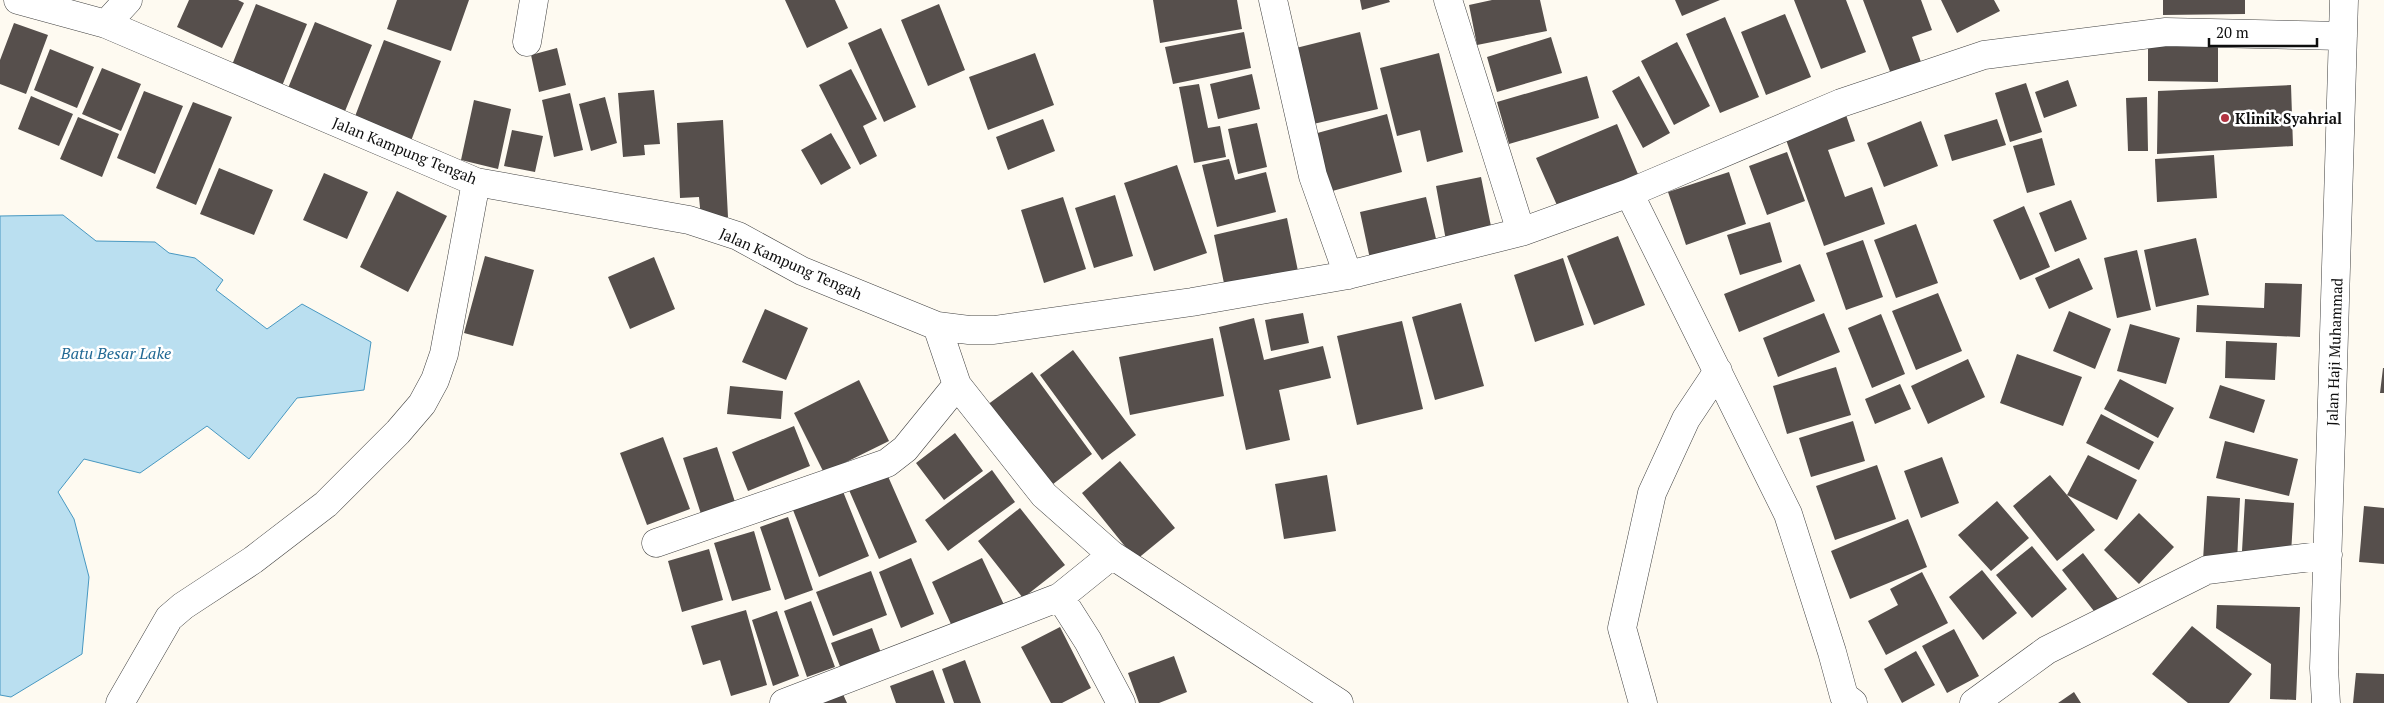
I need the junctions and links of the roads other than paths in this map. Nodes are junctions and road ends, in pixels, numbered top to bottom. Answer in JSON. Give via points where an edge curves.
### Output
{"nodes":[{"id":1,"x":18,"y":0,"type":"edge"},
{"id":2,"x":128,"y":0,"type":"edge"},
{"id":3,"x":534,"y":0,"type":"edge"},
{"id":4,"x":1273,"y":0,"type":"edge"},
{"id":5,"x":1448,"y":0,"type":"edge"},
{"id":6,"x":2344,"y":0,"type":"edge"},
{"id":7,"x":106,"y":24,"type":"junction"},
{"id":8,"x":2343,"y":36,"type":"junction"},
{"id":9,"x":527,"y":42,"type":"dead end"},
{"id":10,"x":476,"y":182,"type":"junction"},
{"id":11,"x":1629,"y":193,"type":"junction"},
{"id":12,"x":1521,"y":232,"type":"junction"},
{"id":13,"x":1348,"y":275,"type":"junction"},
{"id":14,"x":937,"y":326,"type":"junction"},
{"id":15,"x":1718,"y":370,"type":"junction"},
{"id":16,"x":958,"y":385,"type":"junction"},
{"id":17,"x":656,"y":544,"type":"dead end"},
{"id":18,"x":1112,"y":555,"type":"junction"},
{"id":19,"x":2328,"y":555,"type":"junction"},
{"id":20,"x":1060,"y":597,"type":"junction"},
{"id":21,"x":1840,"y":701,"type":"edge"},
{"id":22,"x":120,"y":703,"type":"edge"},
{"id":23,"x":784,"y":703,"type":"edge"},
{"id":24,"x":1121,"y":703,"type":"edge"},
{"id":25,"x":1339,"y":703,"type":"edge"},
{"id":26,"x":1642,"y":703,"type":"edge"},
{"id":27,"x":1974,"y":703,"type":"edge"},
{"id":28,"x":2326,"y":703,"type":"edge"}],
"edges":[{"from":1,"to":7,"type":"street","name":"Jalan Kampung Tengah"},
{"from":2,"to":7,"type":"street"},
{"from":3,"to":9,"type":"street"},
{"from":4,"to":13,"type":"street","via":[[1313,176]]},
{"from":5,"to":12,"type":"street"},
{"from":6,"to":8,"type":"street","name":"Jalan Haji Muhammad"},
{"from":7,"to":10,"type":"street","name":"Jalan Kampung Tengah"},
{"from":8,"to":11,"type":"street","name":"Jalan Kampung Tengah","via":[[2166,32],[1984,55],[1841,103]]},
{"from":8,"to":19,"type":"street","name":"Jalan Haji Muhammad"},
{"from":10,"to":14,"type":"street","name":"Jalan Kampung Tengah","via":[[689,220],[738,236],[802,271]]},
{"from":10,"to":22,"type":"street","via":[[444,354],[422,404],[326,504],[169,618]]},
{"from":11,"to":12,"type":"street","name":"Jalan Kampung Tengah"},
{"from":11,"to":15,"type":"street"},
{"from":12,"to":13,"type":"street","name":"Jalan Kampung Tengah"},
{"from":13,"to":14,"type":"street","name":"Jalan Kampung Tengah","via":[[1192,302],[994,330]]},
{"from":14,"to":16,"type":"street"},
{"from":15,"to":21,"type":"street","via":[[1788,514],[1832,652]]},
{"from":15,"to":26,"type":"street","via":[[1686,419],[1652,493],[1622,628]]},
{"from":16,"to":17,"type":"street","via":[[904,449],[887,463]]},
{"from":16,"to":18,"type":"street","via":[[1044,495]]},
{"from":18,"to":20,"type":"street"},
{"from":18,"to":25,"type":"street"},
{"from":19,"to":27,"type":"street","via":[[2207,570],[2047,650]]},
{"from":19,"to":28,"type":"street","name":"Jalan Haji Muhammad"},
{"from":20,"to":23,"type":"street"},
{"from":20,"to":24,"type":"street"}]}
